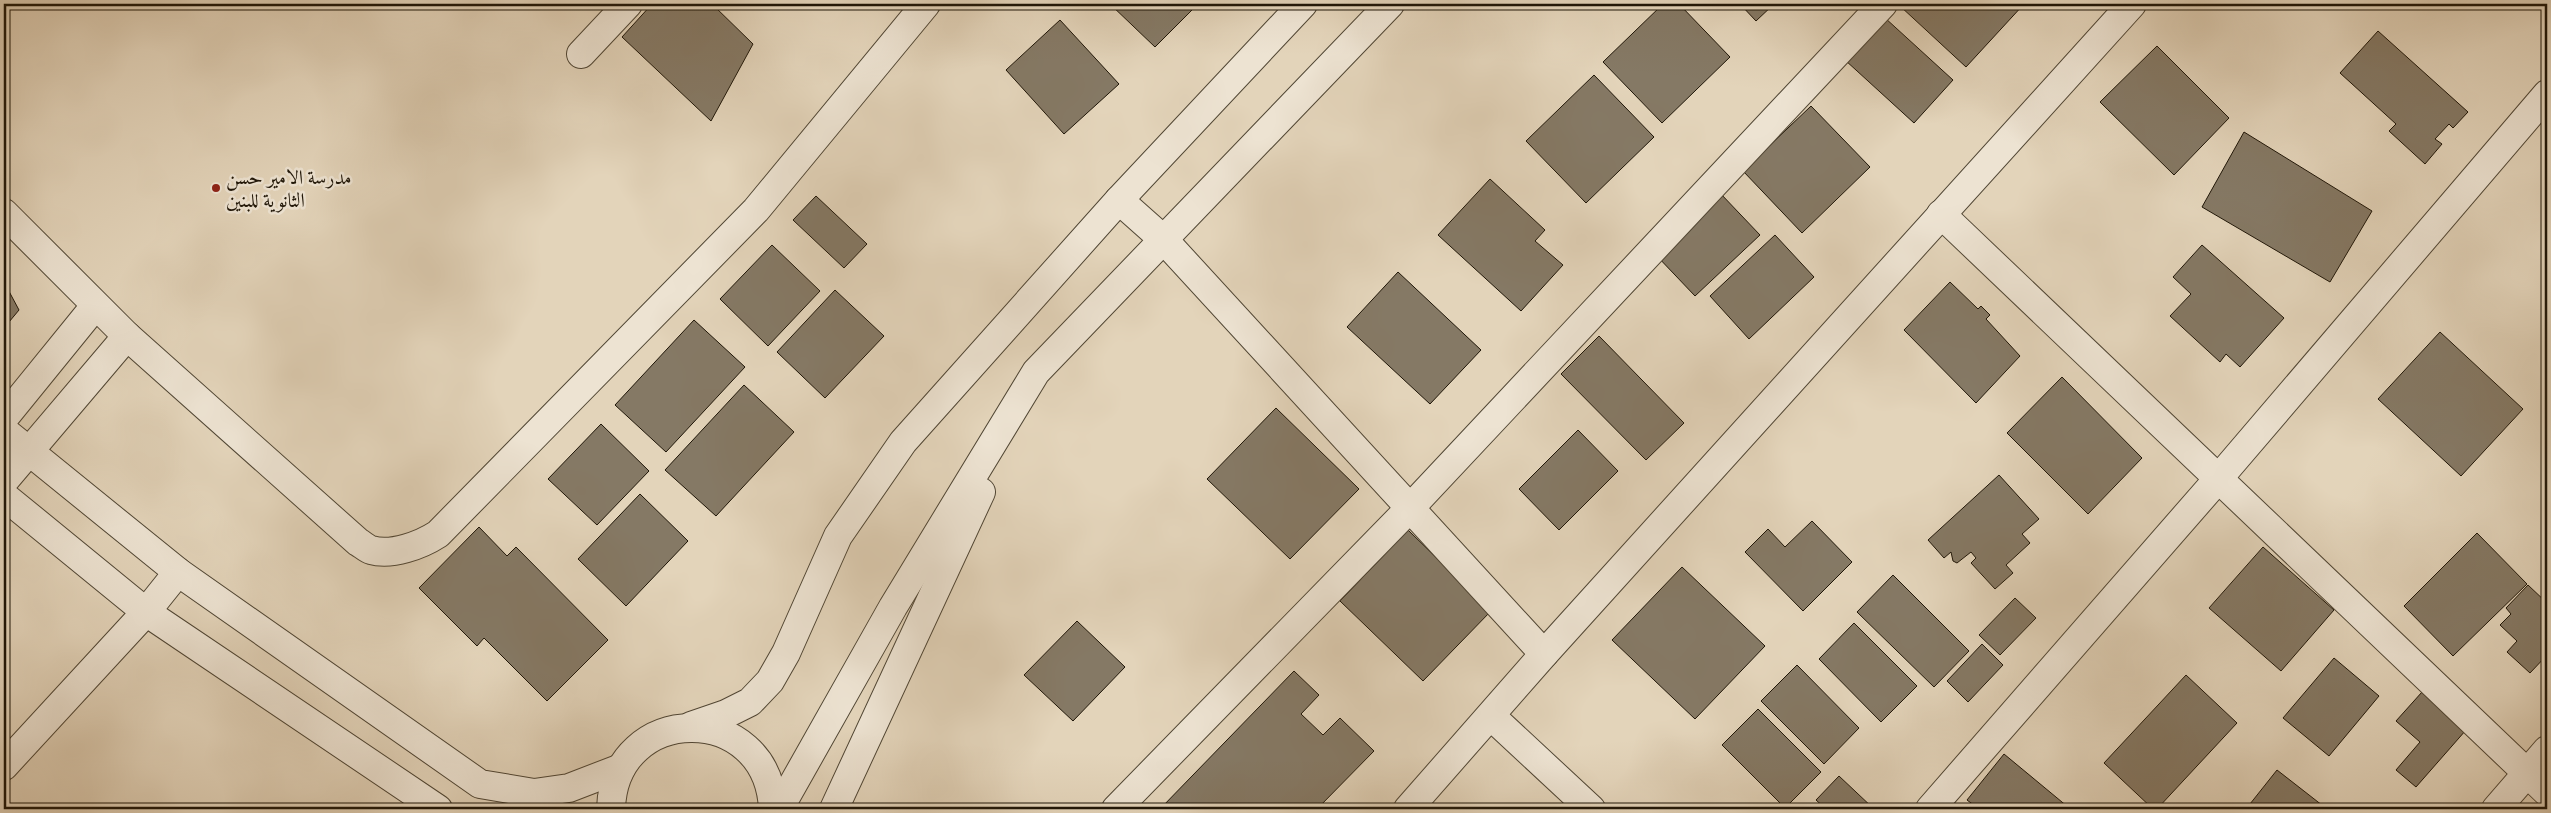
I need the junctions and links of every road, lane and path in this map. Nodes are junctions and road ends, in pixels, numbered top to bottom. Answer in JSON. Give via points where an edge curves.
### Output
{"nodes":[{"id":1,"x":628,"y":4,"type":"edge"},
{"id":2,"x":926,"y":4,"type":"edge"},
{"id":3,"x":1303,"y":4,"type":"edge"},
{"id":4,"x":1390,"y":4,"type":"edge"},
{"id":5,"x":1883,"y":4,"type":"edge"},
{"id":6,"x":2132,"y":4,"type":"edge"},
{"id":7,"x":582,"y":54,"type":"dead end"},
{"id":8,"x":2547,"y":94,"type":"edge"},
{"id":9,"x":1119,"y":200,"type":"junction"},
{"id":10,"x":4,"y":213,"type":"edge"},
{"id":11,"x":1941,"y":214,"type":"junction"},
{"id":12,"x":1164,"y":240,"type":"junction"},
{"id":13,"x":95,"y":306,"type":"junction"},
{"id":14,"x":127,"y":336,"type":"junction"},
{"id":15,"x":1036,"y":372,"type":"junction"},
{"id":16,"x":4,"y":418,"type":"edge"},
{"id":17,"x":4,"y":431,"type":"edge"},
{"id":18,"x":29,"y":451,"type":"junction"},
{"id":19,"x":2218,"y":479,"type":"junction"},
{"id":20,"x":4,"y":481,"type":"edge"},
{"id":21,"x":4,"y":496,"type":"edge"},
{"id":22,"x":1411,"y":508,"type":"junction"},
{"id":23,"x":178,"y":572,"type":"junction"},
{"id":24,"x":146,"y":612,"type":"junction"},
{"id":25,"x":1544,"y":654,"type":"junction"},
{"id":26,"x":1491,"y":716,"type":"junction"},
{"id":27,"x":691,"y":726,"type":"junction"},
{"id":28,"x":2547,"y":750,"type":"edge"},
{"id":29,"x":4,"y":766,"type":"edge"},
{"id":30,"x":621,"y":768,"type":"junction"},
{"id":31,"x":2529,"y":772,"type":"junction"},
{"id":32,"x":2547,"y":792,"type":"edge"},
{"id":33,"x":438,"y":809,"type":"edge"},
{"id":34,"x":611,"y":809,"type":"edge"},
{"id":35,"x":773,"y":809,"type":"edge"},
{"id":36,"x":780,"y":809,"type":"edge"},
{"id":37,"x":834,"y":809,"type":"edge"},
{"id":38,"x":1116,"y":809,"type":"edge"},
{"id":39,"x":1408,"y":809,"type":"edge"},
{"id":40,"x":1591,"y":809,"type":"edge"},
{"id":41,"x":1930,"y":809,"type":"edge"},
{"id":42,"x":2496,"y":809,"type":"edge"}],
"edges":[{"from":1,"to":7,"type":"street"},
{"from":2,"to":14,"type":"street","via":[[756,210],[438,534],[424,544],[389,551],[370,550]]},
{"from":3,"to":9,"type":"street"},
{"from":4,"to":12,"type":"street"},
{"from":5,"to":22,"type":"street"},
{"from":6,"to":11,"type":"street"},
{"from":8,"to":19,"type":"street"},
{"from":9,"to":12,"type":"street"},
{"from":9,"to":27,"type":"street","via":[[903,442],[838,536],[786,653],[770,681],[750,702]]},
{"from":10,"to":13,"type":"street"},
{"from":11,"to":19,"type":"street"},
{"from":11,"to":25,"type":"street"},
{"from":12,"to":15,"type":"street"},
{"from":12,"to":22,"type":"street"},
{"from":13,"to":14,"type":"street"},
{"from":13,"to":16,"type":"street"},
{"from":14,"to":18,"type":"street"},
{"from":15,"to":36,"type":"street","via":[[893,607]]},
{"from":15,"to":37,"type":"street"},
{"from":17,"to":18,"type":"street"},
{"from":18,"to":20,"type":"street"},
{"from":18,"to":23,"type":"street"},
{"from":19,"to":31,"type":"street"},
{"from":19,"to":41,"type":"street"},
{"from":21,"to":24,"type":"street"},
{"from":22,"to":25,"type":"street"},
{"from":22,"to":38,"type":"street"},
{"from":23,"to":24,"type":"street"},
{"from":23,"to":30,"type":"street","via":[[480,784],[534,793],[569,788]]},
{"from":24,"to":29,"type":"street"},
{"from":24,"to":33,"type":"street"},
{"from":25,"to":26,"type":"street"},
{"from":26,"to":39,"type":"street"},
{"from":26,"to":40,"type":"street"},
{"from":27,"to":30,"type":"street","via":[[663,731],[639,746]]},
{"from":27,"to":35,"type":"street","via":[[719,731],[743,744],[762,765],[772,791]]},
{"from":28,"to":31,"type":"street"},
{"from":30,"to":34,"type":"street","via":[[612,793]]},
{"from":31,"to":32,"type":"street"},
{"from":31,"to":42,"type":"street"}]}
